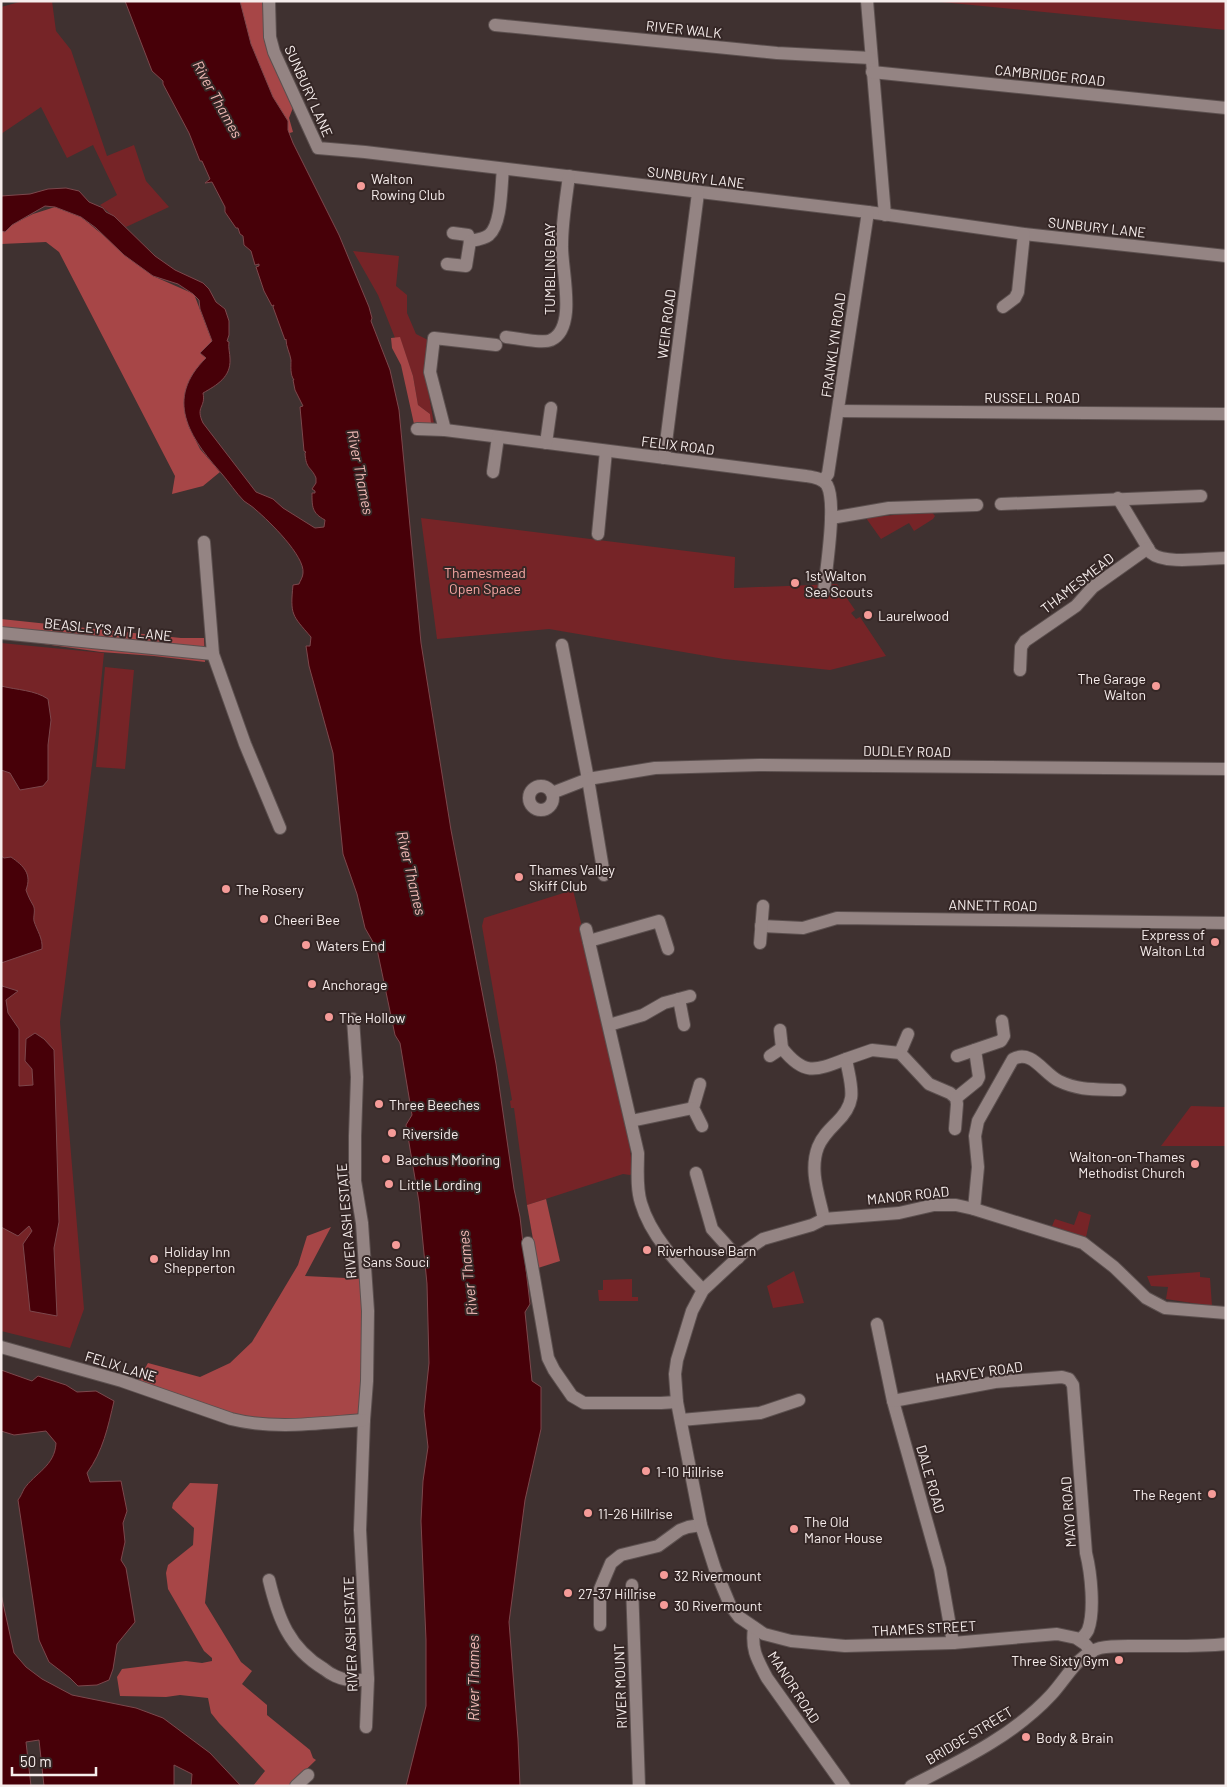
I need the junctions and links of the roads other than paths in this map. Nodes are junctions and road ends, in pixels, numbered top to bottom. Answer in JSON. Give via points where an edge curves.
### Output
{"nodes":[{"id":1,"x":269,"y":1,"type":"edge"},
{"id":2,"x":866,"y":1,"type":"edge"},
{"id":3,"x":495,"y":25,"type":"dead end"},
{"id":4,"x":871,"y":58,"type":"junction"},
{"id":5,"x":872,"y":72,"type":"junction"},
{"id":6,"x":1226,"y":108,"type":"edge"},
{"id":7,"x":503,"y":169,"type":"junction"},
{"id":8,"x":569,"y":176,"type":"junction"},
{"id":9,"x":698,"y":192,"type":"junction"},
{"id":10,"x":868,"y":212,"type":"junction"},
{"id":11,"x":885,"y":215,"type":"junction"},
{"id":12,"x":453,"y":234,"type":"dead end"},
{"id":13,"x":1024,"y":234,"type":"junction"},
{"id":14,"x":470,"y":241,"type":"junction"},
{"id":15,"x":1226,"y":256,"type":"edge"},
{"id":16,"x":447,"y":264,"type":"dead end"},
{"id":17,"x":1003,"y":307,"type":"dead end"},
{"id":18,"x":506,"y":337,"type":"dead end"},
{"id":19,"x":496,"y":345,"type":"dead end"},
{"id":20,"x":551,"y":408,"type":"dead end"},
{"id":21,"x":838,"y":411,"type":"junction"},
{"id":22,"x":1226,"y":414,"type":"edge"},
{"id":23,"x":417,"y":429,"type":"dead end"},
{"id":24,"x":445,"y":430,"type":"junction"},
{"id":25,"x":498,"y":437,"type":"junction"},
{"id":26,"x":546,"y":443,"type":"junction"},
{"id":27,"x":606,"y":451,"type":"junction"},
{"id":28,"x":664,"y":458,"type":"junction"},
{"id":29,"x":493,"y":472,"type":"dead end"},
{"id":30,"x":823,"y":481,"type":"junction"},
{"id":31,"x":1201,"y":496,"type":"dead end"},
{"id":32,"x":1118,"y":498,"type":"junction"},
{"id":33,"x":1002,"y":504,"type":"dead end"},
{"id":34,"x":977,"y":505,"type":"dead end"},
{"id":35,"x":831,"y":518,"type":"junction"},
{"id":36,"x":598,"y":534,"type":"dead end"},
{"id":37,"x":204,"y":542,"type":"dead end"},
{"id":38,"x":1148,"y":548,"type":"junction"},
{"id":39,"x":1226,"y":558,"type":"edge"},
{"id":40,"x":824,"y":591,"type":"dead end"},
{"id":41,"x":1,"y":633,"type":"edge"},
{"id":42,"x":562,"y":646,"type":"dead end"},
{"id":43,"x":213,"y":654,"type":"junction"},
{"id":44,"x":1020,"y":670,"type":"dead end"},
{"id":45,"x":1226,"y":769,"type":"edge"},
{"id":46,"x":588,"y":779,"type":"junction"},
{"id":47,"x":552,"y":793,"type":"dead end"},
{"id":48,"x":280,"y":828,"type":"dead end"},
{"id":49,"x":604,"y":875,"type":"dead end"},
{"id":50,"x":763,"y":906,"type":"dead end"},
{"id":51,"x":1226,"y":923,"type":"edge"},
{"id":52,"x":761,"y":926,"type":"junction"},
{"id":53,"x":760,"y":943,"type":"dead end"},
{"id":54,"x":668,"y":949,"type":"dead end"},
{"id":55,"x":353,"y":1019,"type":"dead end"},
{"id":56,"x":1002,"y":1021,"type":"dead end"},
{"id":57,"x":609,"y":1025,"type":"junction"},
{"id":58,"x":684,"y":1025,"type":"dead end"},
{"id":59,"x":780,"y":1030,"type":"dead end"},
{"id":60,"x":908,"y":1034,"type":"dead end"},
{"id":61,"x":782,"y":1048,"type":"junction"},
{"id":62,"x":975,"y":1050,"type":"junction"},
{"id":63,"x":900,"y":1052,"type":"junction"},
{"id":64,"x":770,"y":1056,"type":"dead end"},
{"id":65,"x":957,"y":1056,"type":"dead end"},
{"id":66,"x":846,"y":1059,"type":"junction"},
{"id":67,"x":700,"y":1084,"type":"dead end"},
{"id":68,"x":1120,"y":1090,"type":"dead end"},
{"id":69,"x":956,"y":1098,"type":"junction"},
{"id":70,"x":693,"y":1108,"type":"junction"},
{"id":71,"x":631,"y":1120,"type":"junction"},
{"id":72,"x":702,"y":1126,"type":"dead end"},
{"id":73,"x":955,"y":1129,"type":"dead end"},
{"id":74,"x":696,"y":1173,"type":"dead end"},
{"id":75,"x":974,"y":1209,"type":"junction"},
{"id":76,"x":824,"y":1219,"type":"junction"},
{"id":77,"x":528,"y":1243,"type":"dead end"},
{"id":78,"x":738,"y":1258,"type":"junction"},
{"id":79,"x":703,"y":1290,"type":"junction"},
{"id":80,"x":1226,"y":1313,"type":"edge"},
{"id":81,"x":877,"y":1324,"type":"dead end"},
{"id":82,"x":1,"y":1347,"type":"edge"},
{"id":83,"x":1069,"y":1379,"type":"joint"},
{"id":84,"x":799,"y":1400,"type":"dead end"},
{"id":85,"x":893,"y":1401,"type":"junction"},
{"id":86,"x":677,"y":1402,"type":"junction"},
{"id":87,"x":364,"y":1420,"type":"junction"},
{"id":88,"x":681,"y":1420,"type":"junction"},
{"id":89,"x":701,"y":1525,"type":"junction"},
{"id":90,"x":269,"y":1580,"type":"dead end"},
{"id":91,"x":632,"y":1585,"type":"dead end"},
{"id":92,"x":600,"y":1625,"type":"dead end"},
{"id":93,"x":754,"y":1628,"type":"junction"},
{"id":94,"x":1080,"y":1640,"type":"junction"},
{"id":95,"x":953,"y":1643,"type":"junction"},
{"id":96,"x":1226,"y":1644,"type":"edge"},
{"id":97,"x":1092,"y":1652,"type":"junction"},
{"id":98,"x":368,"y":1680,"type":"junction"},
{"id":99,"x":366,"y":1727,"type":"dead end"},
{"id":100,"x":308,"y":1775,"type":"dead end"},
{"id":101,"x":296,"y":1786,"type":"edge"},
{"id":102,"x":638,"y":1786,"type":"edge"},
{"id":103,"x":844,"y":1786,"type":"edge"},
{"id":104,"x":911,"y":1786,"type":"edge"}],
"edges":[{"from":1,"to":7,"type":"street","name":"SUNBURY LANE","via":[[270,38],[274,52],[318,148]]},
{"from":2,"to":4,"type":"street"},
{"from":3,"to":4,"type":"street","name":"RIVER WALK","via":[[777,53]]},
{"from":4,"to":5,"type":"street"},
{"from":5,"to":6,"type":"street","name":"CAMBRIDGE ROAD"},
{"from":5,"to":11,"type":"street"},
{"from":7,"to":8,"type":"street","name":"SUNBURY LANE"},
{"from":7,"to":14,"type":"street","via":[[494,228],[487,236]]},
{"from":8,"to":9,"type":"street","name":"SUNBURY LANE"},
{"from":8,"to":18,"type":"street","name":"TUMBLING BAY","via":[[562,244],[566,310],[561,331],[547,342]]},
{"from":9,"to":10,"type":"street","name":"SUNBURY LANE"},
{"from":9,"to":28,"type":"street","name":"WEIR ROAD"},
{"from":10,"to":11,"type":"street","name":"SUNBURY LANE"},
{"from":10,"to":21,"type":"street","name":"FRANKLYN ROAD"},
{"from":11,"to":13,"type":"street","name":"SUNBURY LANE"},
{"from":12,"to":14,"type":"street","via":[[468,235]]},
{"from":13,"to":15,"type":"street","name":"SUNBURY LANE"},
{"from":13,"to":17,"type":"street","via":[[1018,292]]},
{"from":14,"to":16,"type":"street","via":[[466,266]]},
{"from":19,"to":24,"type":"street","via":[[434,338],[430,372]]},
{"from":20,"to":26,"type":"street"},
{"from":21,"to":22,"type":"street","name":"RUSSELL ROAD"},
{"from":21,"to":30,"type":"street","name":"FRANKLYN ROAD","via":[[828,474]]},
{"from":23,"to":24,"type":"street","name":"FELIX ROAD"},
{"from":24,"to":25,"type":"street","name":"FELIX ROAD"},
{"from":25,"to":26,"type":"street","name":"FELIX ROAD"},
{"from":25,"to":29,"type":"street"},
{"from":26,"to":27,"type":"street","name":"FELIX ROAD"},
{"from":27,"to":28,"type":"street","name":"FELIX ROAD"},
{"from":27,"to":36,"type":"street"},
{"from":28,"to":30,"type":"street","name":"FELIX ROAD","via":[[806,476]]},
{"from":30,"to":35,"type":"street","via":[[830,494]]},
{"from":31,"to":32,"type":"street"},
{"from":32,"to":33,"type":"street"},
{"from":32,"to":38,"type":"street"},
{"from":34,"to":35,"type":"street","via":[[889,508]]},
{"from":35,"to":40,"type":"street"},
{"from":37,"to":43,"type":"street"},
{"from":38,"to":39,"type":"street","via":[[1155,556],[1166,559]]},
{"from":38,"to":44,"type":"street","name":"THAMESMEAD","via":[[1093,586],[1076,606],[1025,641]]},
{"from":41,"to":43,"type":"street","name":"BEASLEY'S AIT LANE"},
{"from":42,"to":46,"type":"street"},
{"from":43,"to":48,"type":"street"},
{"from":45,"to":46,"type":"street","name":"DUDLEY ROAD","via":[[759,765],[655,768]]},
{"from":46,"to":47,"type":"street","name":"DUDLEY ROAD"},
{"from":46,"to":49,"type":"street"},
{"from":50,"to":52,"type":"street"},
{"from":51,"to":52,"type":"street","name":"ANNETT ROAD","via":[[837,918],[803,928]]},
{"from":52,"to":53,"type":"street"},
{"from":54,"to":57,"type":"street","via":[[659,921],[587,935]]},
{"from":55,"to":87,"type":"street","name":"RIVER ASH ESTATE","via":[[357,1077],[355,1180],[362,1224],[368,1311]]},
{"from":56,"to":62,"type":"street","via":[[1004,1036],[1001,1041]]},
{"from":57,"to":58,"type":"street","via":[[684,997]]},
{"from":57,"to":71,"type":"street"},
{"from":59,"to":61,"type":"street"},
{"from":60,"to":63,"type":"street"},
{"from":61,"to":64,"type":"street"},
{"from":61,"to":66,"type":"street","via":[[804,1068],[824,1067]]},
{"from":62,"to":65,"type":"street"},
{"from":62,"to":69,"type":"street","via":[[979,1077]]},
{"from":63,"to":66,"type":"street","via":[[872,1050]]},
{"from":63,"to":69,"type":"street","via":[[929,1084]]},
{"from":66,"to":76,"type":"street","via":[[851,1103],[822,1138],[815,1157],[814,1177]]},
{"from":67,"to":70,"type":"street"},
{"from":68,"to":75,"type":"street","via":[[1076,1088],[1058,1080],[1027,1056],[1013,1059],[976,1128],[978,1168]]},
{"from":69,"to":73,"type":"street"},
{"from":70,"to":71,"type":"street"},
{"from":70,"to":72,"type":"street"},
{"from":71,"to":79,"type":"street","via":[[638,1152],[641,1202],[648,1219],[673,1258]]},
{"from":74,"to":78,"type":"street","via":[[712,1229]]},
{"from":75,"to":76,"type":"street","name":"MANOR ROAD","via":[[934,1205],[899,1213]]},
{"from":75,"to":80,"type":"street","name":"MANOR ROAD","via":[[1083,1243],[1146,1298],[1165,1308]]},
{"from":76,"to":78,"type":"street","name":"MANOR ROAD","via":[[812,1226],[763,1239]]},
{"from":77,"to":86,"type":"street","via":[[547,1351],[554,1370],[572,1396],[584,1403]]},
{"from":78,"to":79,"type":"street","name":"MANOR ROAD"},
{"from":79,"to":86,"type":"street","name":"MANOR ROAD","via":[[692,1311],[677,1360]]},
{"from":81,"to":85,"type":"street","name":"DALE ROAD"},
{"from":82,"to":87,"type":"street","name":"FELIX LANE","via":[[122,1381],[246,1423],[272,1425]]},
{"from":83,"to":85,"type":"street","name":"HARVEY ROAD","via":[[995,1382]]},
{"from":83,"to":94,"type":"street","name":"MAYO ROAD","via":[[1073,1385],[1091,1599],[1087,1631]]},
{"from":84,"to":88,"type":"street","via":[[760,1413]]},
{"from":85,"to":95,"type":"street","name":"DALE ROAD","via":[[940,1568]]},
{"from":86,"to":88,"type":"street","name":"MANOR ROAD"},
{"from":87,"to":98,"type":"street","name":"RIVER ASH ESTATE","via":[[360,1530]]},
{"from":88,"to":89,"type":"street","name":"MANOR ROAD"},
{"from":89,"to":92,"type":"street","via":[[672,1534],[658,1546],[621,1555],[611,1563],[600,1589]]},
{"from":89,"to":93,"type":"street","name":"MANOR ROAD","via":[[730,1604]]},
{"from":90,"to":98,"type":"street","via":[[279,1618],[298,1650],[329,1673],[347,1680]]},
{"from":91,"to":102,"type":"street","name":"RIVER MOUNT"},
{"from":93,"to":95,"type":"street","name":"THAMES STREET","via":[[778,1638],[824,1645]]},
{"from":93,"to":103,"type":"street","name":"MANOR ROAD","via":[[753,1647],[767,1678]]},
{"from":94,"to":95,"type":"street","name":"THAMES STREET","via":[[1050,1634]]},
{"from":94,"to":97,"type":"street"},
{"from":96,"to":97,"type":"street","name":"BRIDGE STREET","via":[[1115,1646]]},
{"from":97,"to":104,"type":"street","name":"BRIDGE STREET","via":[[1076,1665],[1043,1703],[1009,1730]]},
{"from":98,"to":99,"type":"street","name":"RIVER ASH ESTATE"},
{"from":100,"to":101,"type":"street"}]}
